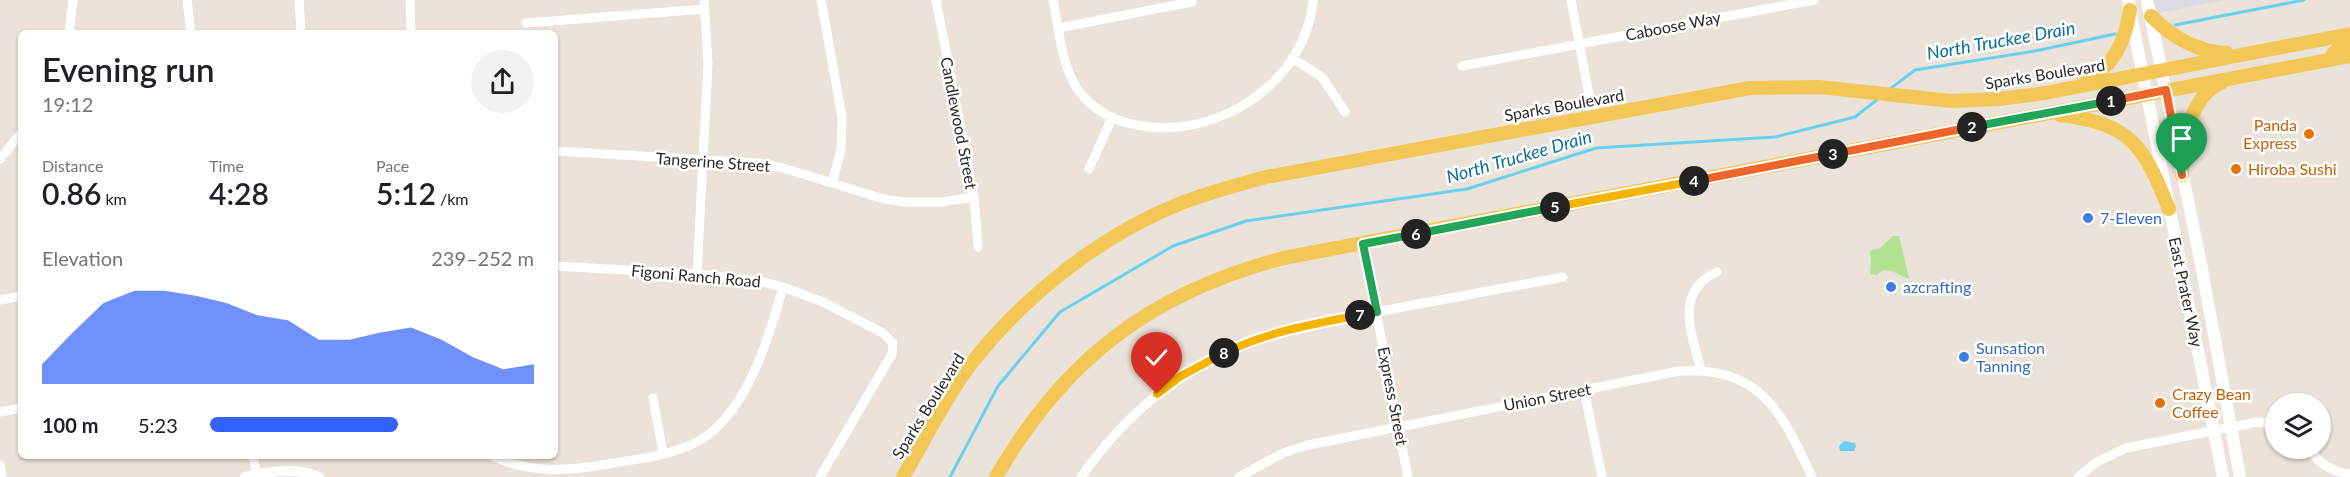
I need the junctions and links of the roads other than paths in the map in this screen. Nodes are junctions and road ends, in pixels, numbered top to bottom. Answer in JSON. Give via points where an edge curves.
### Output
{"nodes":[{"id":1,"x":73,"y":0,"type":"edge"},
{"id":2,"x":187,"y":0,"type":"edge"},
{"id":3,"x":299,"y":0,"type":"edge"},
{"id":4,"x":410,"y":0,"type":"edge"},
{"id":5,"x":821,"y":0,"type":"edge"},
{"id":6,"x":936,"y":0,"type":"edge"},
{"id":7,"x":1053,"y":0,"type":"edge"},
{"id":8,"x":1313,"y":0,"type":"edge"},
{"id":9,"x":1571,"y":0,"type":"edge"},
{"id":10,"x":1814,"y":0,"type":"edge"},
{"id":11,"x":2147,"y":0,"type":"edge"},
{"id":12,"x":1802,"y":1,"type":"edge"},
{"id":13,"x":1192,"y":2,"type":"dead end"},
{"id":14,"x":705,"y":5,"type":"edge"},
{"id":15,"x":2129,"y":5,"type":"edge"},
{"id":16,"x":2151,"y":16,"type":"junction"},
{"id":17,"x":526,"y":23,"type":"dead end"},
{"id":18,"x":1059,"y":28,"type":"junction"},
{"id":19,"x":69,"y":30,"type":"edge"},
{"id":20,"x":191,"y":30,"type":"edge"},
{"id":21,"x":301,"y":30,"type":"edge"},
{"id":22,"x":411,"y":30,"type":"edge"},
{"id":23,"x":2350,"y":34,"type":"edge"},
{"id":24,"x":1579,"y":44,"type":"junction"},
{"id":25,"x":2350,"y":45,"type":"edge"},
{"id":26,"x":2250,"y":54,"type":"junction"},
{"id":27,"x":2350,"y":56,"type":"edge"},
{"id":28,"x":1292,"y":58,"type":"junction"},
{"id":29,"x":2330,"y":60,"type":"junction"},
{"id":30,"x":1462,"y":66,"type":"dead end"},
{"id":31,"x":2162,"y":70,"type":"junction"},
{"id":32,"x":2141,"y":74,"type":"junction"},
{"id":33,"x":2234,"y":77,"type":"junction"},
{"id":34,"x":2081,"y":86,"type":"junction"},
{"id":35,"x":2166,"y":90,"type":"junction"},
{"id":36,"x":2146,"y":94,"type":"junction"},
{"id":37,"x":1345,"y":112,"type":"dead end"},
{"id":38,"x":2046,"y":113,"type":"junction"},
{"id":39,"x":1593,"y":116,"type":"junction"},
{"id":40,"x":1112,"y":118,"type":"junction"},
{"id":41,"x":18,"y":137,"type":"edge"},
{"id":42,"x":558,"y":151,"type":"edge"},
{"id":43,"x":0,"y":159,"type":"edge"},
{"id":44,"x":704,"y":160,"type":"junction"},
{"id":45,"x":1089,"y":169,"type":"dead end"},
{"id":46,"x":2182,"y":175,"type":"junction"},
{"id":47,"x":832,"y":183,"type":"junction"},
{"id":48,"x":974,"y":196,"type":"junction"},
{"id":49,"x":2169,"y":209,"type":"junction"},
{"id":50,"x":1363,"y":244,"type":"junction"},
{"id":51,"x":978,"y":247,"type":"dead end"},
{"id":52,"x":558,"y":266,"type":"edge"},
{"id":53,"x":1717,"y":272,"type":"dead end"},
{"id":54,"x":697,"y":274,"type":"junction"},
{"id":55,"x":1563,"y":278,"type":"dead end"},
{"id":56,"x":783,"y":286,"type":"junction"},
{"id":57,"x":18,"y":297,"type":"edge"},
{"id":58,"x":0,"y":300,"type":"edge"},
{"id":59,"x":1377,"y":312,"type":"junction"},
{"id":60,"x":1701,"y":370,"type":"junction"},
{"id":61,"x":1584,"y":390,"type":"junction"},
{"id":62,"x":653,"y":398,"type":"dead end"},
{"id":63,"x":18,"y":409,"type":"edge"},
{"id":64,"x":0,"y":412,"type":"edge"},
{"id":65,"x":2265,"y":423,"type":"edge"},
{"id":66,"x":1399,"y":427,"type":"junction"},
{"id":67,"x":2230,"y":427,"type":"junction"},
{"id":68,"x":2214,"y":430,"type":"junction"},
{"id":69,"x":663,"y":453,"type":"junction"},
{"id":70,"x":254,"y":459,"type":"edge"},
{"id":71,"x":500,"y":459,"type":"edge"},
{"id":72,"x":2317,"y":459,"type":"edge"},
{"id":73,"x":0,"y":465,"type":"edge"},
{"id":74,"x":586,"y":472,"type":"edge"},
{"id":75,"x":2350,"y":474,"type":"edge"},
{"id":76,"x":257,"y":476,"type":"edge"},
{"id":77,"x":2,"y":477,"type":"edge"},
{"id":78,"x":245,"y":477,"type":"edge"},
{"id":79,"x":319,"y":477,"type":"edge"},
{"id":80,"x":820,"y":477,"type":"edge"},
{"id":81,"x":903,"y":477,"type":"edge"},
{"id":82,"x":996,"y":477,"type":"edge"},
{"id":83,"x":1081,"y":477,"type":"edge"},
{"id":84,"x":1239,"y":477,"type":"edge"},
{"id":85,"x":1408,"y":477,"type":"edge"},
{"id":86,"x":1602,"y":477,"type":"edge"},
{"id":87,"x":1812,"y":477,"type":"edge"},
{"id":88,"x":2078,"y":477,"type":"edge"},
{"id":89,"x":2223,"y":477,"type":"edge"},
{"id":90,"x":2240,"y":477,"type":"edge"}],
"edges":[{"from":1,"to":19,"type":"street"},
{"from":2,"to":20,"type":"street"},
{"from":3,"to":21,"type":"street"},
{"from":4,"to":22,"type":"street"},
{"from":5,"to":47,"type":"street","via":[[842,117],[841,150]]},
{"from":6,"to":48,"type":"street","name":"Candlewood Street"},
{"from":7,"to":18,"type":"street"},
{"from":8,"to":28,"type":"street","via":[[1309,22]]},
{"from":9,"to":24,"type":"street"},
{"from":10,"to":12,"type":"street","name":"Caboose Way"},
{"from":11,"to":16,"type":"main road","name":"East Prater Way"},
{"from":12,"to":24,"type":"street","name":"Caboose Way"},
{"from":13,"to":18,"type":"street"},
{"from":14,"to":17,"type":"street"},
{"from":14,"to":44,"type":"street","via":[[708,63]]},
{"from":15,"to":32,"type":"main road","name":"East Prater Way"},
{"from":15,"to":34,"type":"main road","via":[[2127,29],[2113,60]]},
{"from":16,"to":26,"type":"main road","via":[[2180,40],[2199,49]]},
{"from":16,"to":31,"type":"main road","name":"East Prater Way"},
{"from":18,"to":40,"type":"street","via":[[1071,78],[1089,103]]},
{"from":23,"to":26,"type":"main road","name":"Sparks Boulevard"},
{"from":24,"to":30,"type":"street","name":"Caboose Way"},
{"from":24,"to":39,"type":"street"},
{"from":25,"to":29,"type":"main road","via":[[2332,53]]},
{"from":26,"to":31,"type":"main road","name":"Sparks Boulevard"},
{"from":27,"to":29,"type":"main road"},
{"from":28,"to":37,"type":"street","via":[[1322,77]]},
{"from":28,"to":40,"type":"street","via":[[1257,97],[1239,109],[1203,123],[1161,128]]},
{"from":29,"to":33,"type":"main road"},
{"from":31,"to":32,"type":"main road","name":"Sparks Boulevard"},
{"from":31,"to":35,"type":"main road","name":"East Prater Way"},
{"from":32,"to":34,"type":"main road","name":"Sparks Boulevard"},
{"from":32,"to":36,"type":"main road","name":"East Prater Way"},
{"from":33,"to":35,"type":"main road"},
{"from":33,"to":46,"type":"main road","via":[[2201,97],[2185,137]]},
{"from":34,"to":39,"type":"main road","name":"Sparks Boulevard","via":[[1990,100],[1951,101],[1782,86],[1750,88]]},
{"from":35,"to":36,"type":"main road"},
{"from":35,"to":46,"type":"main road","name":"East Prater Way"},
{"from":36,"to":38,"type":"main road"},
{"from":36,"to":49,"type":"main road","name":"East Prater Way"},
{"from":38,"to":49,"type":"main road","via":[[2089,119],[2123,132],[2144,155]]},
{"from":38,"to":50,"type":"main road"},
{"from":39,"to":81,"type":"main road","name":"Sparks Boulevard","via":[[1266,177],[1219,189],[1134,226],[1049,284],[974,360]]},
{"from":40,"to":45,"type":"street"},
{"from":41,"to":43,"type":"street"},
{"from":42,"to":44,"type":"street","name":"Tangerine Street"},
{"from":44,"to":47,"type":"street","name":"Tangerine Street","via":[[758,163]]},
{"from":44,"to":54,"type":"street"},
{"from":46,"to":67,"type":"main road","name":"East Prater Way"},
{"from":47,"to":48,"type":"street","name":"Tangerine Street","via":[[904,202],[942,202]]},
{"from":48,"to":51,"type":"street","name":"Candlewood Street"},
{"from":49,"to":68,"type":"main road","name":"East Prater Way"},
{"from":50,"to":59,"type":"street","name":"Express Street"},
{"from":50,"to":82,"type":"main road","via":[[1249,267],[1215,279],[1150,312],[1116,334],[1058,390],[1015,444]]},
{"from":52,"to":54,"type":"street","name":"Figoni Ranch Road"},
{"from":53,"to":60,"type":"street","via":[[1695,289],[1688,308]]},
{"from":54,"to":56,"type":"street","name":"Figoni Ranch Road"},
{"from":55,"to":59,"type":"street"},
{"from":56,"to":69,"type":"street","via":[[762,357],[728,415],[694,444]]},
{"from":56,"to":80,"type":"street","name":"Figoni Ranch Road","via":[[837,308],[897,342]]},
{"from":57,"to":58,"type":"street"},
{"from":59,"to":66,"type":"street","name":"Express Street"},
{"from":59,"to":83,"type":"street","via":[[1274,334],[1237,347],[1181,376],[1135,412],[1097,453]]},
{"from":60,"to":61,"type":"street","name":"Union Street"},
{"from":60,"to":87,"type":"street","name":"Union Street","via":[[1736,378],[1773,405],[1791,431]]},
{"from":61,"to":66,"type":"street","name":"Union Street"},
{"from":61,"to":86,"type":"street"},
{"from":62,"to":69,"type":"street"},
{"from":63,"to":64,"type":"street"},
{"from":65,"to":67,"type":"street"},
{"from":66,"to":84,"type":"street","name":"Union Street","via":[[1308,445],[1261,463]]},
{"from":66,"to":85,"type":"street","name":"Express Street"},
{"from":67,"to":68,"type":"street"},
{"from":67,"to":90,"type":"main road","name":"East Prater Way"},
{"from":68,"to":88,"type":"street","via":[[2126,448],[2097,462]]},
{"from":68,"to":89,"type":"main road","name":"East Prater Way"},
{"from":69,"to":74,"type":"street"},
{"from":70,"to":76,"type":"street"},
{"from":71,"to":74,"type":"street","via":[[535,469]]},
{"from":72,"to":75,"type":"street","via":[[2331,469]]},
{"from":73,"to":77,"type":"street"},
{"from":76,"to":78,"type":"street"},
{"from":76,"to":79,"type":"street","via":[[297,470]]}]}
